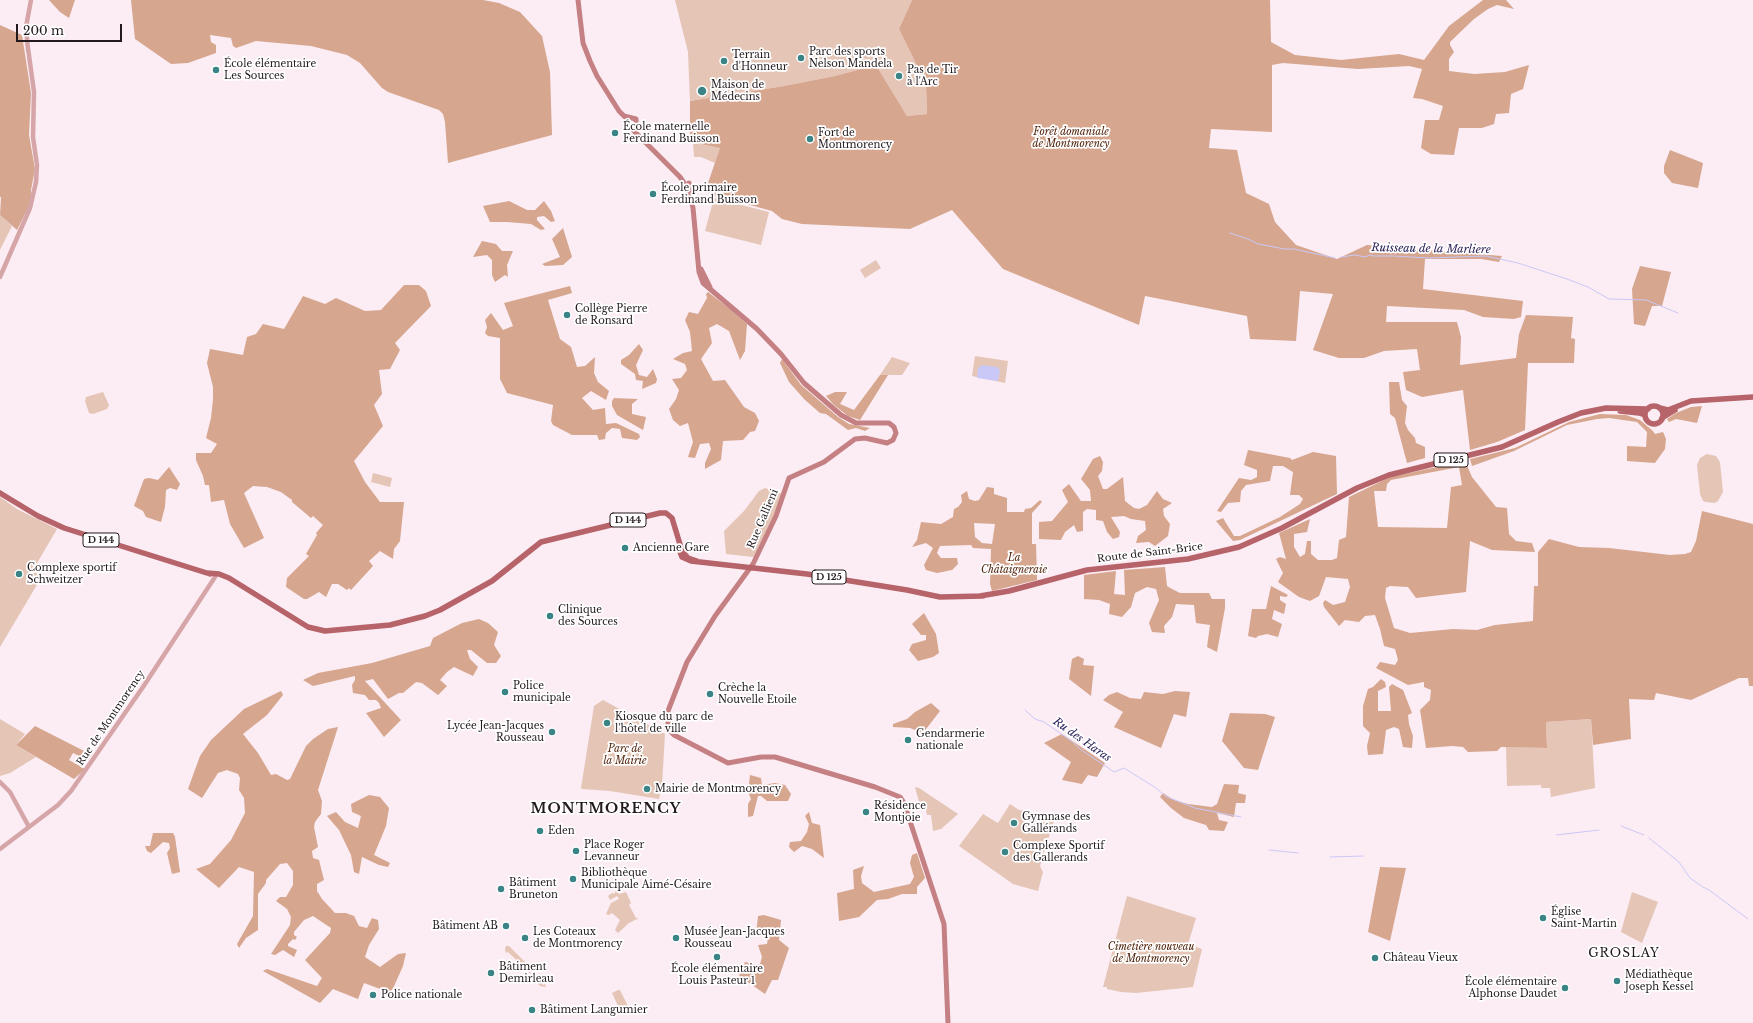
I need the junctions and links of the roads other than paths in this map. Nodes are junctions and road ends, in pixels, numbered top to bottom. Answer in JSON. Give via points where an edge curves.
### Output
{"nodes":[{"id":1,"x":31,"y":0,"type":"edge"},
{"id":2,"x":578,"y":0,"type":"edge"},
{"id":3,"x":28,"y":48,"type":"junction"},
{"id":4,"x":623,"y":115,"type":"junction"},
{"id":5,"x":632,"y":117,"type":"junction"},
{"id":6,"x":627,"y":122,"type":"junction"},
{"id":7,"x":633,"y":126,"type":"junction"},
{"id":8,"x":33,"y":137,"type":"junction"},
{"id":9,"x":0,"y":277,"type":"edge"},
{"id":10,"x":1753,"y":397,"type":"edge"},
{"id":11,"x":1753,"y":400,"type":"edge"},
{"id":12,"x":1660,"y":408,"type":"junction"},
{"id":13,"x":1648,"y":409,"type":"junction"},
{"id":14,"x":1596,"y":410,"type":"junction"},
{"id":15,"x":1645,"y":415,"type":"junction"},
{"id":16,"x":1662,"y":418,"type":"junction"},
{"id":17,"x":0,"y":493,"type":"edge"},
{"id":18,"x":751,"y":567,"type":"junction"},
{"id":19,"x":217,"y":575,"type":"junction"},
{"id":20,"x":0,"y":782,"type":"edge"},
{"id":21,"x":29,"y":827,"type":"junction"},
{"id":22,"x":0,"y":849,"type":"edge"},
{"id":23,"x":948,"y":1023,"type":"edge"}],
"edges":[{"from":1,"to":3,"type":"street","via":[[26,26]]},
{"from":2,"to":4,"type":"main road","via":[[582,38],[587,55],[614,104]]},
{"from":3,"to":8,"type":"street","via":[[33,96]]},
{"from":3,"to":8,"type":"street","via":[[34,86]]},
{"from":4,"to":5,"type":"main road"},
{"from":4,"to":6,"type":"main road"},
{"from":5,"to":6,"type":"main road"},
{"from":5,"to":7,"type":"main road","via":[[637,120]]},
{"from":6,"to":7,"type":"main road"},
{"from":7,"to":18,"type":"main road","name":"Rue Gallieni","via":[[686,182],[694,208],[699,262],[704,281],[758,329],[804,383],[841,415],[856,422],[889,423],[896,431],[894,439],[887,443],[865,438],[855,439],[824,462],[789,478],[776,516]]},
{"from":8,"to":9,"type":"street","via":[[37,171],[33,196]]},
{"from":10,"to":12,"type":"main road","via":[[1694,401],[1682,403],[1668,410]]},
{"from":11,"to":16,"type":"main road","via":[[1686,405]]},
{"from":12,"to":13,"type":"main road","via":[[1653,406]]},
{"from":12,"to":16,"type":"main road"},
{"from":13,"to":14,"type":"main road","number":"D 125","via":[[1617,407]]},
{"from":13,"to":15,"type":"main road"},
{"from":14,"to":15,"type":"main road","number":"D 125"},
{"from":14,"to":18,"type":"main road","name":"Route de Saint-Brice","number":"D 125","via":[[1558,422],[1502,447],[1380,478],[1295,521],[1233,548],[1196,557],[1087,570],[1014,592],[958,597]]},
{"from":15,"to":16,"type":"main road","via":[[1647,420],[1653,423]]},
{"from":17,"to":19,"type":"main road","number":"D 144","via":[[64,528]]},
{"from":18,"to":19,"type":"main road","number":"D 144","via":[[697,561],[686,556],[679,543],[673,520],[664,512],[538,544],[492,581],[425,616],[383,626],[334,631],[313,630],[230,578]]},
{"from":18,"to":23,"type":"main road","name":"Rue Gallieni","via":[[715,616],[689,658],[669,708],[668,729],[672,734],[727,763],[776,757],[886,791],[899,802],[907,812],[944,924]]},
{"from":19,"to":21,"type":"street","name":"Rue de Montmorency","via":[[75,786],[58,806]]},
{"from":20,"to":21,"type":"street","via":[[10,792]]},
{"from":21,"to":22,"type":"street","name":"Rue de Montmorency"}]}
